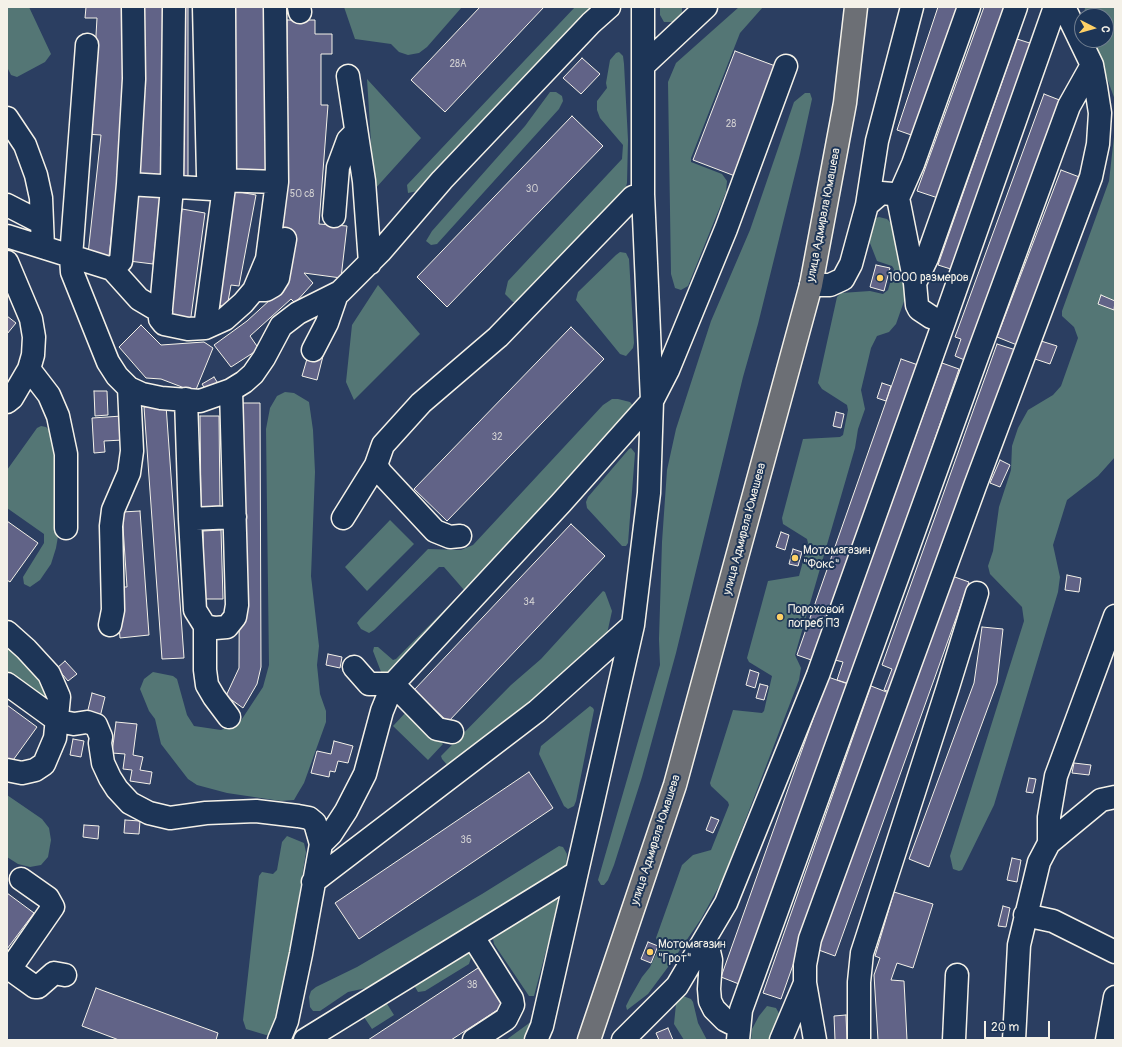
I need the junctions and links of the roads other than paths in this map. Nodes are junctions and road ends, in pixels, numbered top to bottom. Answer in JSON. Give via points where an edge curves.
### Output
{"nodes":[{"id":1,"x":133,"y":7,"type":"edge"},
{"id":2,"x":174,"y":7,"type":"edge"},
{"id":3,"x":204,"y":7,"type":"edge"},
{"id":4,"x":224,"y":7,"type":"edge"},
{"id":5,"x":275,"y":7,"type":"edge"},
{"id":6,"x":609,"y":7,"type":"edge"},
{"id":7,"x":643,"y":7,"type":"edge"},
{"id":8,"x":706,"y":7,"type":"edge"},
{"id":9,"x":856,"y":7,"type":"edge"},
{"id":10,"x":912,"y":7,"type":"edge"},
{"id":11,"x":969,"y":7,"type":"edge"},
{"id":12,"x":1016,"y":7,"type":"edge"},
{"id":13,"x":1055,"y":7,"type":"edge"},
{"id":14,"x":1064,"y":7,"type":"edge"},
{"id":15,"x":87,"y":45,"type":"dead end"},
{"id":16,"x":1092,"y":65,"type":"junction"},
{"id":17,"x":643,"y":66,"type":"junction"},
{"id":18,"x":786,"y":66,"type":"dead end"},
{"id":19,"x":348,"y":76,"type":"dead end"},
{"id":20,"x":7,"y":118,"type":"edge"},
{"id":21,"x":356,"y":132,"type":"junction"},
{"id":22,"x":225,"y":180,"type":"junction"},
{"id":23,"x":276,"y":182,"type":"junction"},
{"id":24,"x":128,"y":184,"type":"junction"},
{"id":25,"x":172,"y":188,"type":"junction"},
{"id":26,"x":643,"y":194,"type":"junction"},
{"id":27,"x":898,"y":198,"type":"junction"},
{"id":28,"x":7,"y":205,"type":"edge"},
{"id":29,"x":867,"y":205,"type":"junction"},
{"id":30,"x":288,"y":216,"type":"dead end"},
{"id":31,"x":334,"y":216,"type":"dead end"},
{"id":32,"x":42,"y":223,"type":"junction"},
{"id":33,"x":7,"y":236,"type":"edge"},
{"id":34,"x":43,"y":247,"type":"junction"},
{"id":35,"x":70,"y":257,"type":"junction"},
{"id":36,"x":7,"y":262,"type":"edge"},
{"id":37,"x":370,"y":263,"type":"junction"},
{"id":38,"x":112,"y":269,"type":"junction"},
{"id":39,"x":915,"y":283,"type":"junction"},
{"id":40,"x":811,"y":285,"type":"junction"},
{"id":41,"x":254,"y":290,"type":"junction"},
{"id":42,"x":337,"y":294,"type":"junction"},
{"id":43,"x":161,"y":312,"type":"junction"},
{"id":44,"x":944,"y":322,"type":"junction"},
{"id":45,"x":205,"y":328,"type":"junction"},
{"id":46,"x":313,"y":350,"type":"dead end"},
{"id":47,"x":29,"y":369,"type":"junction"},
{"id":48,"x":129,"y":388,"type":"junction"},
{"id":49,"x":231,"y":390,"type":"junction"},
{"id":50,"x":186,"y":400,"type":"junction"},
{"id":51,"x":652,"y":401,"type":"junction"},
{"id":52,"x":7,"y":402,"type":"edge"},
{"id":53,"x":376,"y":465,"type":"junction"},
{"id":54,"x":235,"y":518,"type":"junction"},
{"id":55,"x":343,"y":518,"type":"dead end"},
{"id":56,"x":190,"y":520,"type":"junction"},
{"id":57,"x":66,"y":528,"type":"dead end"},
{"id":58,"x":460,"y":536,"type":"dead end"},
{"id":59,"x":977,"y":593,"type":"dead end"},
{"id":60,"x":1115,"y":616,"type":"edge"},
{"id":61,"x":633,"y":624,"type":"junction"},
{"id":62,"x":110,"y":625,"type":"dead end"},
{"id":63,"x":205,"y":626,"type":"junction"},
{"id":64,"x":7,"y":632,"type":"edge"},
{"id":65,"x":354,"y":667,"type":"dead end"},
{"id":66,"x":7,"y":684,"type":"edge"},
{"id":67,"x":393,"y":684,"type":"junction"},
{"id":68,"x":229,"y":717,"type":"dead end"},
{"id":69,"x":58,"y":721,"type":"junction"},
{"id":70,"x":452,"y":732,"type":"dead end"},
{"id":71,"x":7,"y":770,"type":"edge"},
{"id":72,"x":1115,"y":797,"type":"edge"},
{"id":73,"x":1049,"y":843,"type":"junction"},
{"id":74,"x":321,"y":844,"type":"junction"},
{"id":75,"x":576,"y":873,"type":"junction"},
{"id":76,"x":21,"y":879,"type":"dead end"},
{"id":77,"x":313,"y":882,"type":"junction"},
{"id":78,"x":1025,"y":915,"type":"junction"},
{"id":79,"x":472,"y":938,"type":"junction"},
{"id":80,"x":705,"y":940,"type":"junction"},
{"id":81,"x":1115,"y":952,"type":"edge"},
{"id":82,"x":8,"y":968,"type":"edge"},
{"id":83,"x":65,"y":975,"type":"dead end"},
{"id":84,"x":957,"y":975,"type":"dead end"},
{"id":85,"x":804,"y":983,"type":"junction"},
{"id":86,"x":1115,"y":997,"type":"edge"},
{"id":87,"x":739,"y":1033,"type":"edge"},
{"id":88,"x":279,"y":1040,"type":"edge"},
{"id":89,"x":305,"y":1040,"type":"edge"},
{"id":90,"x":474,"y":1040,"type":"edge"},
{"id":91,"x":536,"y":1040,"type":"edge"},
{"id":92,"x":589,"y":1040,"type":"edge"},
{"id":93,"x":623,"y":1040,"type":"edge"},
{"id":94,"x":782,"y":1040,"type":"edge"},
{"id":95,"x":815,"y":1040,"type":"edge"},
{"id":96,"x":860,"y":1040,"type":"edge"},
{"id":97,"x":954,"y":1040,"type":"edge"},
{"id":98,"x":1014,"y":1040,"type":"edge"},
{"id":99,"x":1107,"y":1040,"type":"edge"}],
"edges":[{"from":1,"to":24,"type":"street","via":[[134,79]]},
{"from":2,"to":25,"type":"street"},
{"from":3,"to":22,"type":"street","via":[[206,164],[208,175]]},
{"from":4,"to":22,"type":"street"},
{"from":5,"to":23,"type":"street"},
{"from":6,"to":37,"type":"street","via":[[448,174]]},
{"from":7,"to":17,"type":"street"},
{"from":8,"to":17,"type":"street"},
{"from":9,"to":40,"type":"main road","name":"улица Адмирала Юмашева","via":[[845,104]]},
{"from":10,"to":29,"type":"street","via":[[877,141]]},
{"from":11,"to":27,"type":"street","via":[[913,164]]},
{"from":12,"to":39,"type":"street","via":[[927,258]]},
{"from":13,"to":44,"type":"street"},
{"from":14,"to":16,"type":"street"},
{"from":15,"to":35,"type":"street"},
{"from":16,"to":85,"type":"street","via":[[1100,113],[1098,144],[1091,177],[810,939]]},
{"from":16,"to":87,"type":"street","via":[[1069,106],[741,1010]]},
{"from":17,"to":26,"type":"street"},
{"from":18,"to":51,"type":"street","via":[[726,229],[668,370]]},
{"from":19,"to":21,"type":"street"},
{"from":20,"to":32,"type":"street","via":[[25,145],[36,175],[41,198]]},
{"from":21,"to":31,"type":"street","via":[[348,140],[338,166]]},
{"from":21,"to":37,"type":"street","via":[[368,218]]},
{"from":22,"to":23,"type":"street"},
{"from":22,"to":25,"type":"street","via":[[212,189]]},
{"from":22,"to":45,"type":"street"},
{"from":23,"to":41,"type":"street","via":[[267,259]]},
{"from":24,"to":25,"type":"street"},
{"from":24,"to":38,"type":"street","via":[[121,261]]},
{"from":25,"to":43,"type":"street"},
{"from":26,"to":51,"type":"street"},
{"from":26,"to":53,"type":"street","via":[[633,197],[498,337],[421,403],[383,444]]},
{"from":27,"to":29,"type":"street","via":[[892,194],[881,193]]},
{"from":27,"to":39,"type":"street"},
{"from":28,"to":32,"type":"street"},
{"from":29,"to":40,"type":"street","via":[[851,264],[843,279],[830,285]]},
{"from":30,"to":41,"type":"street","via":[[278,278],[273,286],[266,290]]},
{"from":32,"to":34,"type":"street"},
{"from":33,"to":34,"type":"street"},
{"from":34,"to":35,"type":"street"},
{"from":35,"to":38,"type":"street"},
{"from":35,"to":48,"type":"street","via":[[72,272],[108,362]]},
{"from":36,"to":47,"type":"street","via":[[31,319],[34,337]]},
{"from":37,"to":42,"type":"street"},
{"from":38,"to":43,"type":"street","via":[[139,299]]},
{"from":39,"to":44,"type":"street","via":[[919,309]]},
{"from":40,"to":92,"type":"main road","name":"улица Адмирала Юмашева","via":[[675,785]]},
{"from":41,"to":45,"type":"street","via":[[225,319]]},
{"from":42,"to":46,"type":"street","via":[[327,323]]},
{"from":42,"to":49,"type":"street","via":[[281,326],[253,374]]},
{"from":43,"to":45,"type":"street","via":[[160,319],[164,324],[188,329]]},
{"from":44,"to":80,"type":"street","via":[[818,675],[726,903]]},
{"from":47,"to":52,"type":"street"},
{"from":47,"to":57,"type":"street","via":[[49,394],[58,416],[66,454]]},
{"from":48,"to":50,"type":"street","via":[[142,394]]},
{"from":48,"to":62,"type":"street","via":[[132,451],[129,473],[113,510]]},
{"from":49,"to":50,"type":"street","via":[[200,401]]},
{"from":49,"to":54,"type":"street"},
{"from":50,"to":56,"type":"street"},
{"from":51,"to":61,"type":"street","via":[[649,493]]},
{"from":51,"to":67,"type":"street"},
{"from":53,"to":55,"type":"street"},
{"from":53,"to":58,"type":"street","via":[[380,473],[435,531],[450,537]]},
{"from":54,"to":56,"type":"street"},
{"from":54,"to":63,"type":"street","via":[[235,617],[227,627]]},
{"from":56,"to":63,"type":"street","via":[[195,610]]},
{"from":59,"to":96,"type":"street","via":[[862,954],[859,982]]},
{"from":60,"to":73,"type":"street","via":[[1056,776],[1049,817]]},
{"from":61,"to":75,"type":"street"},
{"from":61,"to":77,"type":"street","via":[[537,711]]},
{"from":63,"to":68,"type":"street","via":[[204,670],[207,685]]},
{"from":64,"to":69,"type":"street","via":[[49,674],[59,698]]},
{"from":65,"to":67,"type":"street","via":[[369,684]]},
{"from":66,"to":69,"type":"street"},
{"from":67,"to":70,"type":"street","via":[[437,729]]},
{"from":67,"to":74,"type":"street","via":[[382,711],[365,774],[346,811]]},
{"from":69,"to":71,"type":"street","via":[[55,738],[44,764],[35,770],[22,773]]},
{"from":69,"to":74,"type":"street","via":[[74,724],[87,722],[96,725],[101,736],[103,763],[110,778],[130,803],[149,813],[170,818],[256,811],[310,818],[315,823]]},
{"from":72,"to":73,"type":"street","via":[[1101,800]]},
{"from":73,"to":78,"type":"street","via":[[1039,862]]},
{"from":74,"to":77,"type":"street"},
{"from":75,"to":79,"type":"street"},
{"from":75,"to":91,"type":"street","via":[[542,1026]]},
{"from":76,"to":82,"type":"street","via":[[48,898],[53,908]]},
{"from":77,"to":88,"type":"street","via":[[295,984],[287,1021]]},
{"from":78,"to":81,"type":"street","via":[[1053,921]]},
{"from":78,"to":98,"type":"street","via":[[1019,944]]},
{"from":79,"to":89,"type":"street"},
{"from":79,"to":90,"type":"street","via":[[512,999],[513,1005],[506,1019]]},
{"from":80,"to":87,"type":"street","via":[[712,960],[710,1001],[714,1009]]},
{"from":80,"to":93,"type":"street","via":[[677,986]]},
{"from":82,"to":83,"type":"street","via":[[35,987],[54,973]]},
{"from":84,"to":97,"type":"street"},
{"from":85,"to":94,"type":"street"},
{"from":85,"to":95,"type":"street"},
{"from":86,"to":99,"type":"street"}]}
